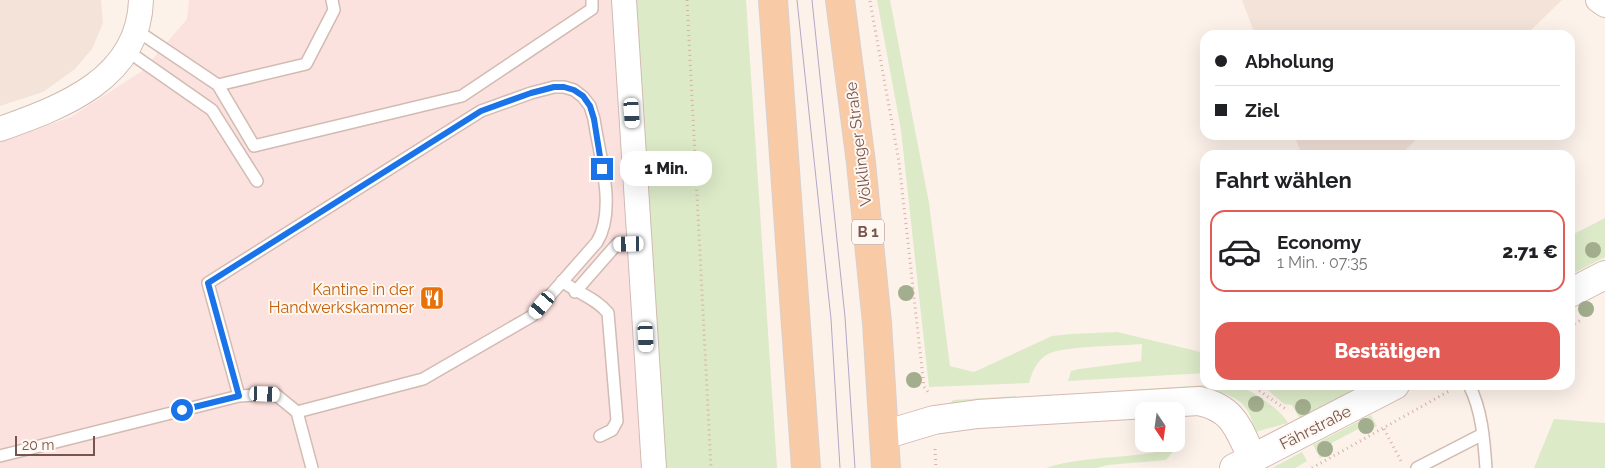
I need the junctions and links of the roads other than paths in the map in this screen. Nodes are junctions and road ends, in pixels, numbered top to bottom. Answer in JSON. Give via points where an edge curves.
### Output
{"nodes":[{"id":1,"x":141,"y":0,"type":"edge"},
{"id":2,"x":332,"y":0,"type":"edge"},
{"id":3,"x":592,"y":0,"type":"edge"},
{"id":4,"x":624,"y":0,"type":"edge"},
{"id":5,"x":773,"y":0,"type":"edge"},
{"id":6,"x":840,"y":0,"type":"edge"},
{"id":7,"x":1598,"y":0,"type":"edge"},
{"id":8,"x":1605,"y":5,"type":"edge"},
{"id":9,"x":131,"y":40,"type":"junction"},
{"id":10,"x":218,"y":85,"type":"junction"},
{"id":11,"x":0,"y":129,"type":"edge"},
{"id":12,"x":257,"y":181,"type":"dead end"},
{"id":13,"x":640,"y":244,"type":"junction"},
{"id":14,"x":1605,"y":275,"type":"edge"},
{"id":15,"x":562,"y":281,"type":"junction"},
{"id":16,"x":1575,"y":290,"type":"edge"},
{"id":17,"x":575,"y":292,"type":"junction"},
{"id":18,"x":1385,"y":390,"type":"edge"},
{"id":19,"x":1472,"y":390,"type":"edge"},
{"id":20,"x":239,"y":396,"type":"junction"},
{"id":21,"x":297,"y":412,"type":"junction"},
{"id":22,"x":1483,"y":434,"type":"junction"},
{"id":23,"x":884,"y":435,"type":"junction"},
{"id":24,"x":600,"y":436,"type":"dead end"},
{"id":25,"x":0,"y":456,"type":"edge"},
{"id":26,"x":1244,"y":463,"type":"edge"},
{"id":27,"x":312,"y":468,"type":"edge"},
{"id":28,"x":654,"y":468,"type":"edge"},
{"id":29,"x":806,"y":468,"type":"edge"},
{"id":30,"x":886,"y":468,"type":"edge"},
{"id":31,"x":1417,"y":468,"type":"edge"},
{"id":32,"x":1486,"y":468,"type":"edge"}],
"edges":[{"from":1,"to":9,"type":"street"},
{"from":2,"to":10,"type":"lane","via":[[334,10],[306,64]]},
{"from":3,"to":10,"type":"lane","via":[[592,9],[462,96],[254,146]]},
{"from":4,"to":13,"type":"street"},
{"from":5,"to":29,"type":"main road"},
{"from":6,"to":23,"type":"main road","name":"Völklinger Straße","number":"B 1","via":[[861,163]]},
{"from":7,"to":8,"type":"street"},
{"from":9,"to":10,"type":"lane"},
{"from":9,"to":11,"type":"street","via":[[116,67],[93,87],[63,105]]},
{"from":9,"to":12,"type":"lane","via":[[212,110]]},
{"from":13,"to":17,"type":"lane","via":[[617,244]]},
{"from":13,"to":28,"type":"street"},
{"from":14,"to":16,"type":"street"},
{"from":15,"to":17,"type":"lane"},
{"from":15,"to":20,"type":"lane","via":[[603,233],[607,203],[590,106],[574,90],[554,87],[481,111],[208,283]]},
{"from":15,"to":21,"type":"lane","via":[[532,316],[422,379]]},
{"from":17,"to":24,"type":"lane","via":[[602,306],[608,314],[617,421],[612,430]]},
{"from":18,"to":26,"type":"street","name":"Fährstraße"},
{"from":19,"to":22,"type":"lane"},
{"from":20,"to":21,"type":"lane","via":[[276,394]]},
{"from":20,"to":25,"type":"lane"},
{"from":21,"to":27,"type":"lane"},
{"from":22,"to":31,"type":"lane"},
{"from":22,"to":32,"type":"lane"},
{"from":23,"to":26,"type":"street","via":[[934,420],[978,414],[1199,401],[1230,414]]},
{"from":23,"to":30,"type":"main road","name":"Völklinger Straße","number":"B 1"}]}
